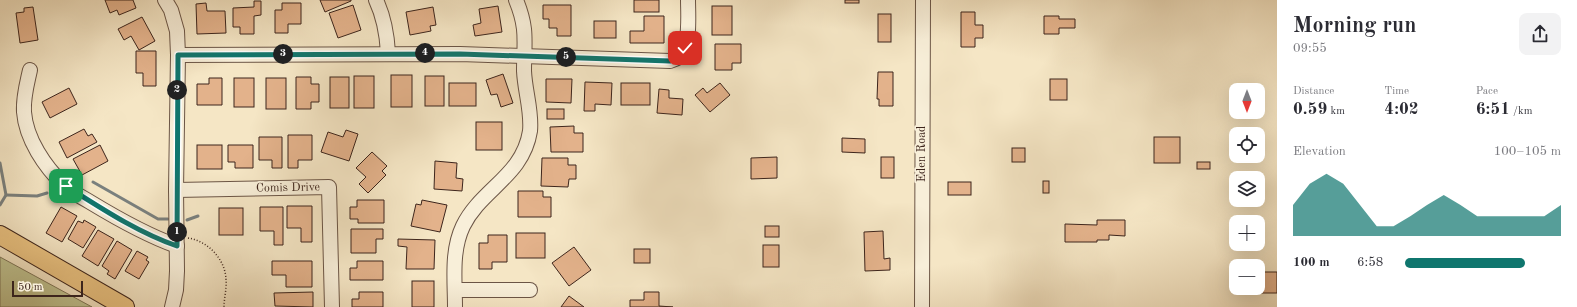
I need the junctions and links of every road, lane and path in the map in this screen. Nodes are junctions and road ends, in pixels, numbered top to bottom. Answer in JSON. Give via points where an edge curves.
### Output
{"nodes":[{"id":1,"x":165,"y":0,"type":"edge"},
{"id":2,"x":376,"y":0,"type":"edge"},
{"id":3,"x":516,"y":0,"type":"edge"},
{"id":4,"x":688,"y":0,"type":"edge"},
{"id":5,"x":923,"y":0,"type":"edge"},
{"id":6,"x":388,"y":53,"type":"junction"},
{"id":7,"x":178,"y":55,"type":"junction"},
{"id":8,"x":525,"y":55,"type":"junction"},
{"id":9,"x":30,"y":70,"type":"dead end"},
{"id":10,"x":176,"y":190,"type":"junction"},
{"id":11,"x":0,"y":235,"type":"edge"},
{"id":12,"x":177,"y":242,"type":"junction"},
{"id":13,"x":455,"y":290,"type":"junction"},
{"id":14,"x":530,"y":290,"type":"dead end"},
{"id":15,"x":125,"y":307,"type":"edge"},
{"id":16,"x":172,"y":307,"type":"edge"},
{"id":17,"x":224,"y":307,"type":"edge"},
{"id":18,"x":332,"y":307,"type":"edge"},
{"id":19,"x":455,"y":307,"type":"edge"},
{"id":20,"x":922,"y":307,"type":"edge"}],
"edges":[{"from":1,"to":7,"type":"street","via":[[177,31]]},
{"from":2,"to":6,"type":"street","via":[[387,32]]},
{"from":3,"to":8,"type":"street","via":[[525,25]]},
{"from":4,"to":8,"type":"street","via":[[688,34],[685,48],[680,56],[670,61]]},
{"from":5,"to":20,"type":"street","name":"Eden Road"},
{"from":6,"to":7,"type":"street"},
{"from":6,"to":8,"type":"street"},
{"from":7,"to":10,"type":"street"},
{"from":8,"to":13,"type":"street","via":[[530,132],[519,161],[483,198],[463,226],[455,259]]},
{"from":9,"to":12,"type":"street","via":[[24,95],[24,113],[30,136],[46,164],[66,186],[111,215],[155,239]]},
{"from":10,"to":12,"type":"street"},
{"from":10,"to":18,"type":"street","name":"Comis Drive","via":[[329,187]]},
{"from":11,"to":15,"type":"main road"},
{"from":12,"to":16,"type":"street","via":[[176,290]]},
{"from":12,"to":17,"type":"path","via":[[192,239],[208,246],[217,254],[225,272]]},
{"from":13,"to":14,"type":"street"},
{"from":13,"to":19,"type":"street"}]}
